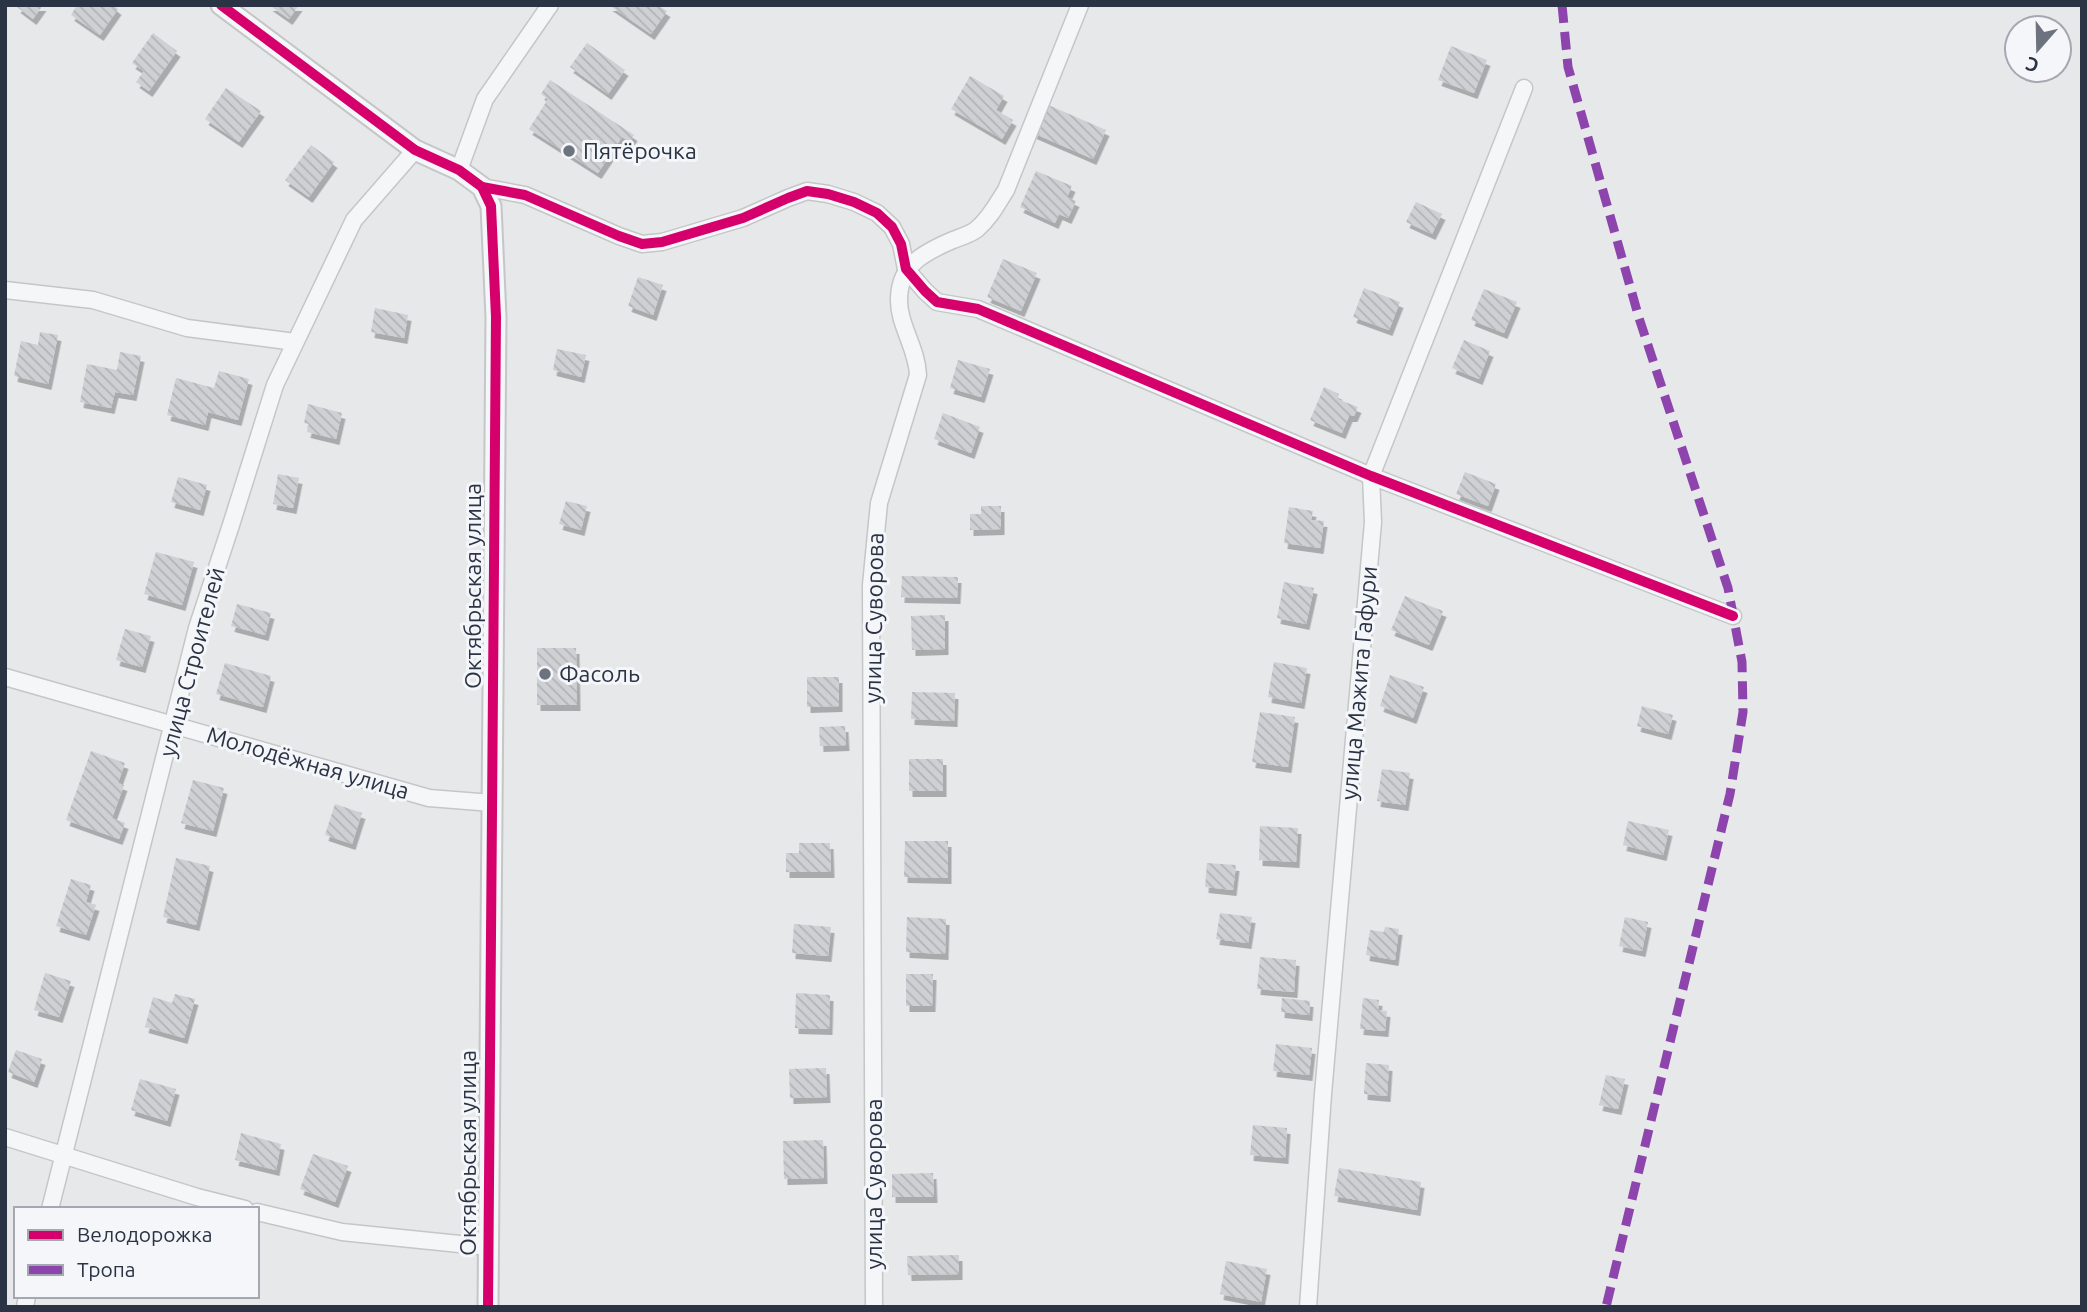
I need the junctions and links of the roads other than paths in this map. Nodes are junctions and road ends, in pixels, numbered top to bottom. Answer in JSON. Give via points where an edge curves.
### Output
{"nodes":[{"id":1,"x":221,"y":5,"type":"edge"},
{"id":2,"x":550,"y":5,"type":"edge"},
{"id":3,"x":1080,"y":5,"type":"edge"},
{"id":4,"x":1524,"y":88,"type":"dead end"},
{"id":5,"x":415,"y":150,"type":"junction"},
{"id":6,"x":459,"y":170,"type":"junction"},
{"id":7,"x":482,"y":187,"type":"junction"},
{"id":8,"x":906,"y":269,"type":"junction"},
{"id":9,"x":5,"y":290,"type":"edge"},
{"id":10,"x":295,"y":342,"type":"junction"},
{"id":11,"x":1371,"y":476,"type":"junction"},
{"id":12,"x":1733,"y":617,"type":"dead end"},
{"id":13,"x":5,"y":677,"type":"edge"},
{"id":14,"x":173,"y":725,"type":"junction"},
{"id":15,"x":492,"y":803,"type":"junction"},
{"id":16,"x":5,"y":1137,"type":"edge"},
{"id":17,"x":64,"y":1154,"type":"junction"},
{"id":18,"x":51,"y":1207,"type":"edge"},
{"id":19,"x":236,"y":1207,"type":"edge"},
{"id":20,"x":259,"y":1212,"type":"edge"},
{"id":21,"x":489,"y":1247,"type":"junction"},
{"id":22,"x":488,"y":1307,"type":"edge"},
{"id":23,"x":874,"y":1307,"type":"edge"},
{"id":24,"x":1308,"y":1307,"type":"edge"}],
"edges":[{"from":1,"to":5,"type":"street"},
{"from":2,"to":6,"type":"street","via":[[485,99]]},
{"from":3,"to":8,"type":"street","via":[[1006,190],[991,215],[976,230],[941,245]]},
{"from":4,"to":11,"type":"street","name":"улица Мажита Гафури"},
{"from":5,"to":6,"type":"street"},
{"from":5,"to":10,"type":"street","name":"улица Строителей","via":[[354,220]]},
{"from":6,"to":7,"type":"street"},
{"from":7,"to":8,"type":"street","via":[[525,195],[642,244],[743,218],[807,191],[828,194],[877,213],[892,227]]},
{"from":7,"to":15,"type":"street","name":"Октябрьская улица","via":[[491,206],[496,317]]},
{"from":8,"to":11,"type":"street","via":[[937,302],[978,309]]},
{"from":8,"to":23,"type":"street","name":"улица Суворова","via":[[899,307],[918,375],[879,503],[871,585]]},
{"from":9,"to":10,"type":"street","via":[[93,300],[187,328]]},
{"from":10,"to":14,"type":"street","name":"улица Строителей","via":[[275,384],[197,628]]},
{"from":11,"to":12,"type":"street"},
{"from":11,"to":24,"type":"street","name":"улица Мажита Гафури","via":[[1373,522]]},
{"from":13,"to":14,"type":"street","name":"Молодёжная улица"},
{"from":14,"to":15,"type":"street","name":"Молодёжная улица","via":[[429,798]]},
{"from":14,"to":17,"type":"street","name":"улица Строителей"},
{"from":15,"to":21,"type":"street","name":"Октябрьская улица"},
{"from":16,"to":17,"type":"street"},
{"from":17,"to":18,"type":"street","name":"улица Строителей"},
{"from":17,"to":19,"type":"street"},
{"from":20,"to":21,"type":"street","via":[[342,1232]]},
{"from":21,"to":22,"type":"street","name":"Октябрьская улица"}]}
